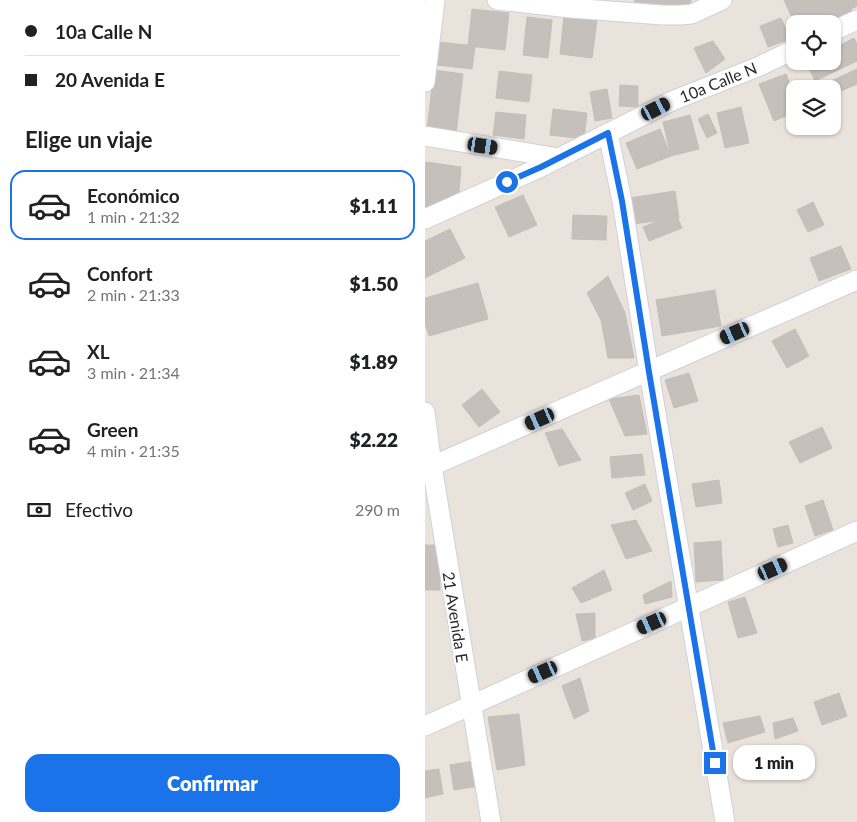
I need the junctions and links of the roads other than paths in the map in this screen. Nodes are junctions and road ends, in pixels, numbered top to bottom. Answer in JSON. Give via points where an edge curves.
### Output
{"nodes":[{"id":1,"x":435,"y":0,"type":"edge"},
{"id":2,"x":497,"y":0,"type":"edge"},
{"id":3,"x":723,"y":0,"type":"edge"},
{"id":4,"x":857,"y":20,"type":"edge"},
{"id":5,"x":841,"y":27,"type":"edge"},
{"id":6,"x":786,"y":53,"type":"edge"},
{"id":7,"x":425,"y":82,"type":"edge"},
{"id":8,"x":608,"y":133,"type":"junction"},
{"id":9,"x":425,"y":136,"type":"edge"},
{"id":10,"x":559,"y":158,"type":"junction"},
{"id":11,"x":425,"y":219,"type":"edge"},
{"id":12,"x":857,"y":280,"type":"edge"},
{"id":13,"x":649,"y":372,"type":"junction"},
{"id":14,"x":425,"y":412,"type":"edge"},
{"id":15,"x":428,"y":468,"type":"edge"},
{"id":16,"x":857,"y":531,"type":"edge"},
{"id":17,"x":688,"y":606,"type":"junction"},
{"id":18,"x":471,"y":705,"type":"junction"},
{"id":19,"x":425,"y":726,"type":"edge"},
{"id":20,"x":491,"y":822,"type":"edge"},
{"id":21,"x":725,"y":822,"type":"edge"}],
"edges":[{"from":1,"to":7,"type":"street"},
{"from":2,"to":3,"type":"street","via":[[680,15],[692,14]]},
{"from":4,"to":5,"type":"street"},
{"from":6,"to":8,"type":"street","name":"10a Calle N","via":[[672,101]]},
{"from":8,"to":10,"type":"street","name":"10a Calle N"},
{"from":8,"to":13,"type":"street"},
{"from":9,"to":10,"type":"street"},
{"from":10,"to":11,"type":"street","name":"10a Calle N"},
{"from":12,"to":13,"type":"street"},
{"from":13,"to":15,"type":"street"},
{"from":13,"to":17,"type":"street"},
{"from":14,"to":15,"type":"street","name":"21 Avenida E"},
{"from":15,"to":18,"type":"street","name":"21 Avenida E"},
{"from":16,"to":17,"type":"street"},
{"from":17,"to":18,"type":"street"},
{"from":17,"to":21,"type":"street"},
{"from":18,"to":19,"type":"street"},
{"from":18,"to":20,"type":"street","name":"21 Avenida E"}]}
